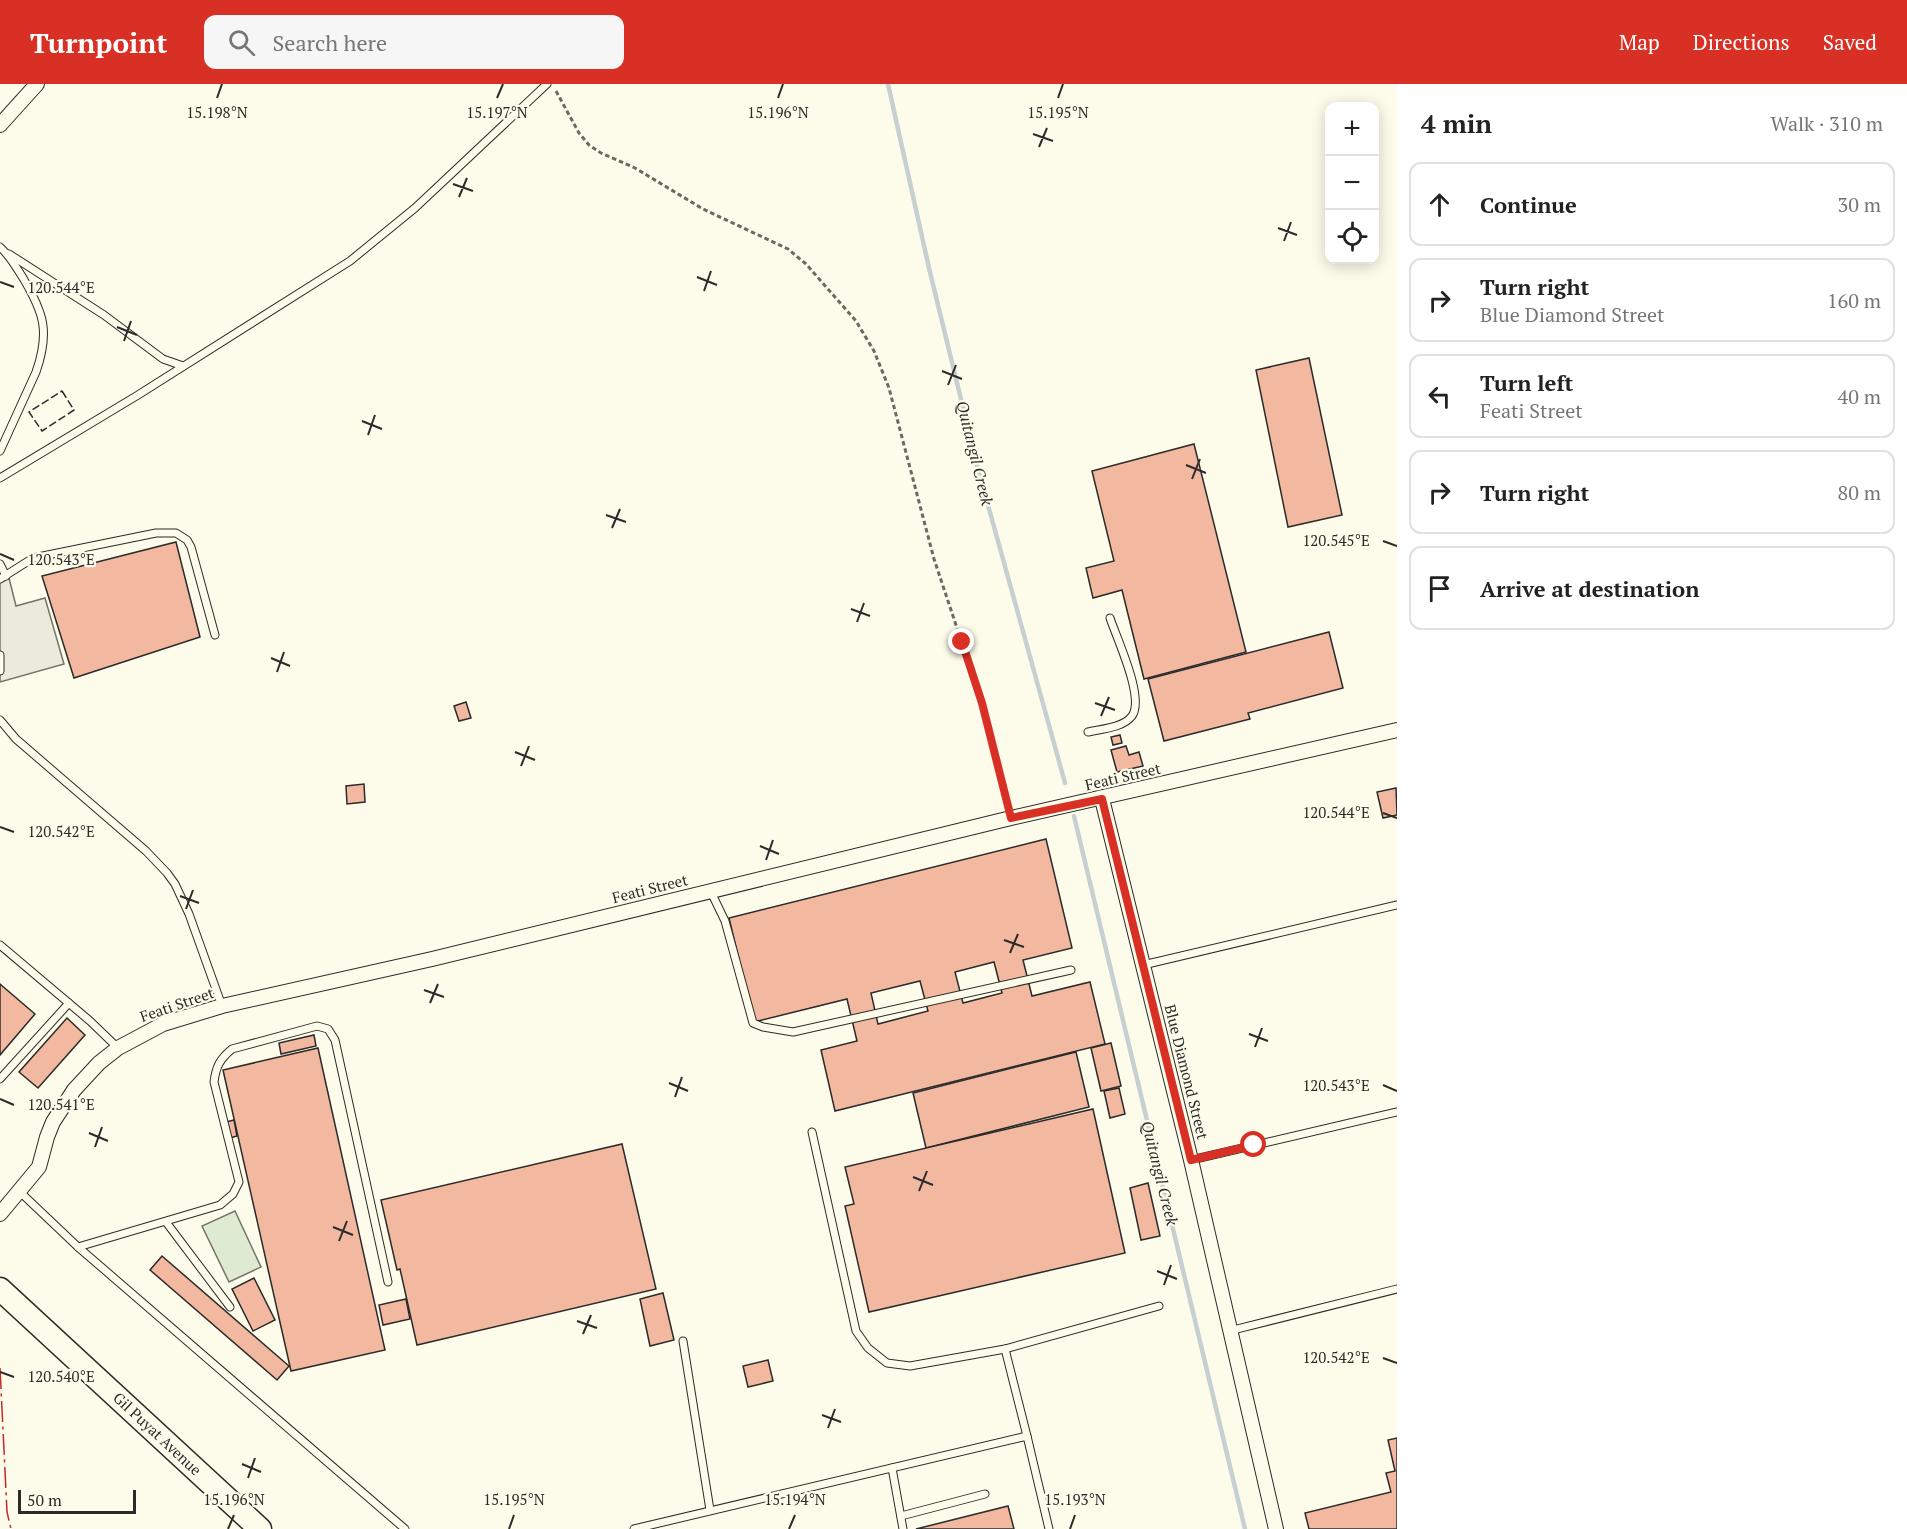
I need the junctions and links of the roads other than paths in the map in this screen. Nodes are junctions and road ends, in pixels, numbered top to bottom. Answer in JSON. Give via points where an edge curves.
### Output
{"nodes":[{"id":1,"x":37,"y":84,"type":"edge"},
{"id":2,"x":547,"y":84,"type":"edge"},
{"id":3,"x":0,"y":125,"type":"edge"},
{"id":4,"x":2,"y":249,"type":"edge"},
{"id":5,"x":183,"y":366,"type":"junction"},
{"id":6,"x":0,"y":451,"type":"edge"},
{"id":7,"x":0,"y":478,"type":"edge"},
{"id":8,"x":0,"y":564,"type":"edge"},
{"id":9,"x":3,"y":577,"type":"edge"},
{"id":10,"x":1110,"y":618,"type":"dead end"},
{"id":11,"x":215,"y":635,"type":"dead end"},
{"id":12,"x":0,"y":655,"type":"edge"},
{"id":13,"x":0,"y":670,"type":"edge"},
{"id":14,"x":0,"y":720,"type":"edge"},
{"id":15,"x":1397,"y":730,"type":"edge"},
{"id":16,"x":1088,"y":732,"type":"dead end"},
{"id":17,"x":1102,"y":799,"type":"junction"},
{"id":18,"x":711,"y":892,"type":"junction"},
{"id":19,"x":1397,"y":905,"type":"edge"},
{"id":20,"x":0,"y":945,"type":"edge"},
{"id":21,"x":1143,"y":965,"type":"junction"},
{"id":22,"x":1071,"y":970,"type":"dead end"},
{"id":23,"x":69,"y":1003,"type":"junction"},
{"id":24,"x":222,"y":1006,"type":"junction"},
{"id":25,"x":118,"y":1048,"type":"junction"},
{"id":26,"x":0,"y":1079,"type":"edge"},
{"id":27,"x":1397,"y":1112,"type":"edge"},
{"id":28,"x":812,"y":1132,"type":"dead end"},
{"id":29,"x":1191,"y":1160,"type":"junction"},
{"id":30,"x":19,"y":1191,"type":"junction"},
{"id":31,"x":0,"y":1214,"type":"edge"},
{"id":32,"x":166,"y":1222,"type":"junction"},
{"id":33,"x":78,"y":1247,"type":"junction"},
{"id":34,"x":388,"y":1282,"type":"dead end"},
{"id":35,"x":0,"y":1289,"type":"edge"},
{"id":36,"x":1397,"y":1289,"type":"edge"},
{"id":37,"x":1159,"y":1306,"type":"dead end"},
{"id":38,"x":230,"y":1307,"type":"dead end"},
{"id":39,"x":1229,"y":1331,"type":"junction"},
{"id":40,"x":683,"y":1341,"type":"dead end"},
{"id":41,"x":1005,"y":1349,"type":"junction"},
{"id":42,"x":1027,"y":1436,"type":"junction"},
{"id":43,"x":892,"y":1468,"type":"junction"},
{"id":44,"x":985,"y":1494,"type":"dead end"},
{"id":45,"x":710,"y":1510,"type":"junction"},
{"id":46,"x":901,"y":1516,"type":"junction"},
{"id":47,"x":260,"y":1529,"type":"edge"},
{"id":48,"x":405,"y":1529,"type":"edge"},
{"id":49,"x":634,"y":1529,"type":"edge"},
{"id":50,"x":903,"y":1529,"type":"edge"},
{"id":51,"x":1049,"y":1529,"type":"edge"},
{"id":52,"x":1276,"y":1529,"type":"edge"}],
"edges":[{"from":1,"to":3,"type":"street"},
{"from":2,"to":5,"type":"lane","via":[[415,208],[350,261]]},
{"from":4,"to":5,"type":"lane","via":[[104,315],[163,359]]},
{"from":4,"to":6,"type":"lane","via":[[37,301],[44,333],[36,372]]},
{"from":5,"to":7,"type":"lane"},
{"from":8,"to":9,"type":"lane"},
{"from":9,"to":11,"type":"lane","via":[[25,561],[44,554],[156,533],[176,533],[191,547]]},
{"from":10,"to":16,"type":"lane","via":[[1134,686],[1136,705],[1131,717],[1120,724]]},
{"from":12,"to":13,"type":"lane"},
{"from":14,"to":24,"type":"lane","via":[[16,739],[167,873],[189,914]]},
{"from":15,"to":17,"type":"street","name":"Feati Street"},
{"from":17,"to":18,"type":"street","name":"Feati Street"},
{"from":17,"to":21,"type":"street","name":"Blue Diamond Street"},
{"from":18,"to":22,"type":"lane","via":[[725,921],[753,1023],[774,1029],[793,1032]]},
{"from":18,"to":24,"type":"street","name":"Feati Street"},
{"from":19,"to":21,"type":"lane"},
{"from":20,"to":23,"type":"lane"},
{"from":21,"to":29,"type":"street","name":"Blue Diamond Street"},
{"from":23,"to":25,"type":"lane"},
{"from":23,"to":26,"type":"lane"},
{"from":24,"to":25,"type":"street","name":"Feati Street","via":[[163,1024]]},
{"from":25,"to":30,"type":"street","name":"Feati Street","via":[[99,1063],[63,1105],[47,1137],[39,1167]]},
{"from":27,"to":29,"type":"lane"},
{"from":28,"to":41,"type":"lane","via":[[856,1331],[868,1348],[887,1363],[910,1366]]},
{"from":29,"to":39,"type":"street","name":"Blue Diamond Street"},
{"from":30,"to":31,"type":"street","name":"Feati Street"},
{"from":30,"to":33,"type":"lane"},
{"from":32,"to":33,"type":"lane"},
{"from":32,"to":34,"type":"lane","via":[[220,1205],[233,1194],[239,1182],[214,1082],[223,1056],[232,1049],[317,1026],[328,1029],[335,1040]]},
{"from":32,"to":38,"type":"lane"},
{"from":33,"to":48,"type":"lane"},
{"from":35,"to":47,"type":"main road","name":"Gil Puyat Avenue"},
{"from":36,"to":39,"type":"lane"},
{"from":37,"to":41,"type":"lane"},
{"from":39,"to":52,"type":"street","name":"Blue Diamond Street"},
{"from":40,"to":45,"type":"lane"},
{"from":41,"to":42,"type":"lane"},
{"from":42,"to":43,"type":"lane"},
{"from":42,"to":51,"type":"lane"},
{"from":43,"to":45,"type":"lane"},
{"from":43,"to":46,"type":"lane"},
{"from":44,"to":46,"type":"lane"},
{"from":45,"to":49,"type":"lane"},
{"from":46,"to":50,"type":"lane"}]}
